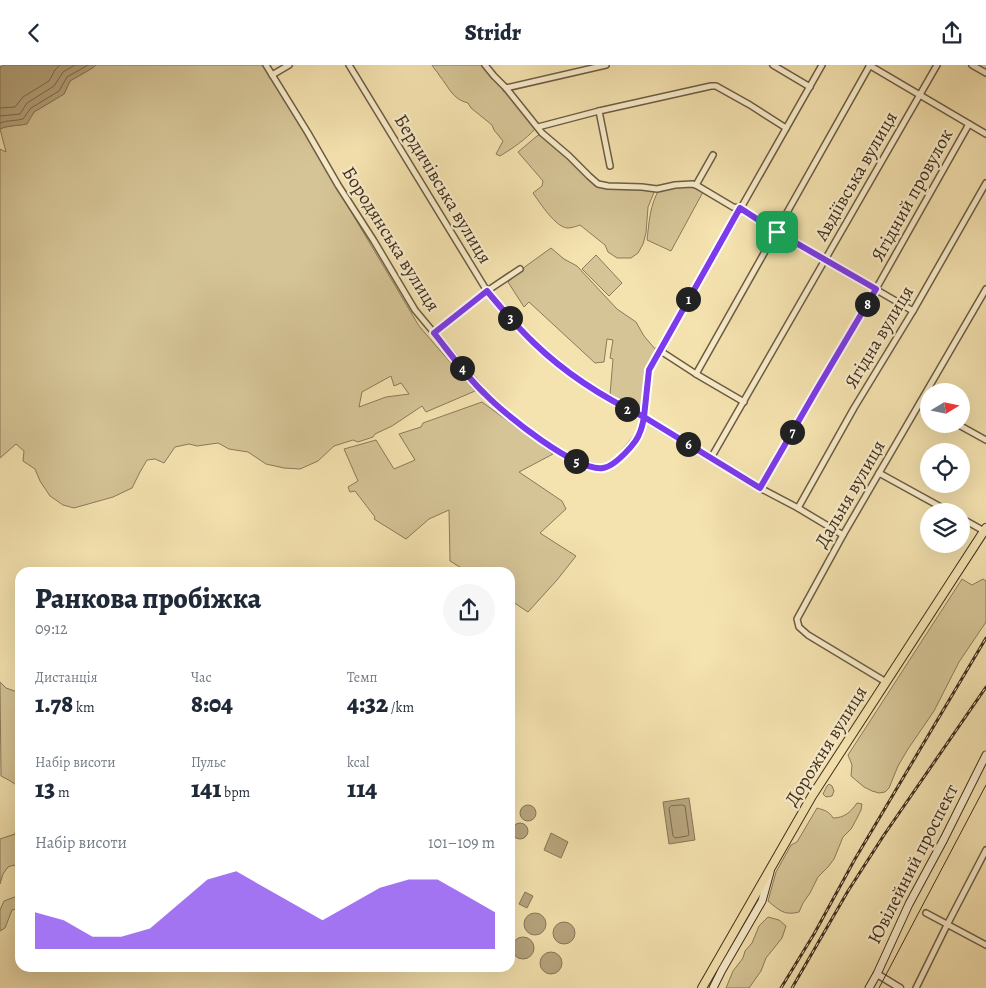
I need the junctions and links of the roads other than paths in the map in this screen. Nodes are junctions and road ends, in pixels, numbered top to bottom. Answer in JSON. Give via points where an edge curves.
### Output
{"nodes":[{"id":1,"x":266,"y":65,"type":"edge"},
{"id":2,"x":289,"y":65,"type":"edge"},
{"id":3,"x":349,"y":65,"type":"edge"},
{"id":4,"x":485,"y":65,"type":"edge"},
{"id":5,"x":606,"y":65,"type":"edge"},
{"id":6,"x":773,"y":65,"type":"edge"},
{"id":7,"x":822,"y":65,"type":"edge"},
{"id":8,"x":870,"y":65,"type":"edge"},
{"id":9,"x":937,"y":65,"type":"edge"},
{"id":10,"x":972,"y":65,"type":"edge"},
{"id":11,"x":986,"y":73,"type":"edge"},
{"id":12,"x":272,"y":75,"type":"junction"},
{"id":13,"x":810,"y":87,"type":"junction"},
{"id":14,"x":506,"y":88,"type":"junction"},
{"id":15,"x":920,"y":95,"type":"junction"},
{"id":16,"x":599,"y":111,"type":"junction"},
{"id":17,"x":969,"y":124,"type":"junction"},
{"id":18,"x":538,"y":127,"type":"junction"},
{"id":19,"x":786,"y":128,"type":"junction"},
{"id":20,"x":986,"y":134,"type":"edge"},
{"id":21,"x":713,"y":155,"type":"dead end"},
{"id":22,"x":610,"y":166,"type":"dead end"},
{"id":23,"x":986,"y":183,"type":"edge"},
{"id":24,"x":696,"y":185,"type":"junction"},
{"id":25,"x":740,"y":208,"type":"junction"},
{"id":26,"x":777,"y":232,"type":"junction"},
{"id":27,"x":825,"y":260,"type":"junction"},
{"id":28,"x":520,"y":269,"type":"dead end"},
{"id":29,"x":876,"y":289,"type":"junction"},
{"id":30,"x":986,"y":289,"type":"edge"},
{"id":31,"x":487,"y":291,"type":"junction"},
{"id":32,"x":913,"y":311,"type":"junction"},
{"id":33,"x":434,"y":333,"type":"junction"},
{"id":34,"x":659,"y":350,"type":"junction"},
{"id":35,"x":696,"y":374,"type":"junction"},
{"id":36,"x":932,"y":383,"type":"edge"},
{"id":37,"x":744,"y":402,"type":"junction"},
{"id":38,"x":920,"y":403,"type":"edge"},
{"id":39,"x":644,"y":417,"type":"junction"},
{"id":40,"x":970,"y":431,"type":"edge"},
{"id":41,"x":986,"y":440,"type":"edge"},
{"id":42,"x":712,"y":458,"type":"junction"},
{"id":43,"x":879,"y":473,"type":"junction"},
{"id":44,"x":760,"y":488,"type":"junction"},
{"id":45,"x":933,"y":503,"type":"edge"},
{"id":46,"x":798,"y":508,"type":"junction"},
{"id":47,"x":970,"y":523,"type":"edge"},
{"id":48,"x":985,"y":529,"type":"edge"},
{"id":49,"x":843,"y":535,"type":"junction"},
{"id":50,"x":886,"y":682,"type":"junction"},
{"id":51,"x":986,"y":755,"type":"edge"},
{"id":52,"x":986,"y":850,"type":"edge"},
{"id":53,"x":984,"y":860,"type":"edge"},
{"id":54,"x":772,"y":865,"type":"junction"},
{"id":55,"x":926,"y":913,"type":"dead end"},
{"id":56,"x":947,"y":925,"type":"junction"},
{"id":57,"x":986,"y":945,"type":"edge"},
{"id":58,"x":877,"y":974,"type":"junction"},
{"id":59,"x":702,"y":988,"type":"edge"},
{"id":60,"x":713,"y":988,"type":"edge"},
{"id":61,"x":869,"y":988,"type":"edge"},
{"id":62,"x":900,"y":988,"type":"edge"},
{"id":63,"x":916,"y":988,"type":"edge"}],
"edges":[{"from":1,"to":12,"type":"street","name":"Бородянська вулиця"},
{"from":2,"to":12,"type":"street"},
{"from":3,"to":31,"type":"street","name":"Бердичівська вулиця"},
{"from":4,"to":14,"type":"street"},
{"from":5,"to":14,"type":"street"},
{"from":6,"to":13,"type":"street"},
{"from":7,"to":13,"type":"street","name":"Бородянська вулиця"},
{"from":8,"to":15,"type":"street"},
{"from":8,"to":26,"type":"street"},
{"from":9,"to":15,"type":"street","name":"Авдіївська вулиця"},
{"from":10,"to":11,"type":"street"},
{"from":12,"to":33,"type":"street","name":"Бородянська вулиця","via":[[415,310]]},
{"from":13,"to":19,"type":"street","name":"Бородянська вулиця"},
{"from":14,"to":18,"type":"street"},
{"from":15,"to":17,"type":"street"},
{"from":15,"to":27,"type":"street","name":"Авдіївська вулиця"},
{"from":16,"to":18,"type":"street"},
{"from":16,"to":19,"type":"street","via":[[716,86]]},
{"from":16,"to":22,"type":"street"},
{"from":17,"to":20,"type":"street"},
{"from":17,"to":29,"type":"street","name":"Ягідний провулок"},
{"from":18,"to":24,"type":"street","via":[[598,183],[658,189]]},
{"from":19,"to":25,"type":"street","name":"Бородянська вулиця"},
{"from":21,"to":24,"type":"street"},
{"from":23,"to":32,"type":"street","name":"Ягідна вулиця"},
{"from":24,"to":25,"type":"street"},
{"from":25,"to":26,"type":"street"},
{"from":25,"to":34,"type":"street","name":"Бородянська вулиця"},
{"from":26,"to":27,"type":"street"},
{"from":26,"to":35,"type":"street"},
{"from":27,"to":29,"type":"street"},
{"from":27,"to":37,"type":"street","name":"Авдіївська вулиця"},
{"from":28,"to":31,"type":"street"},
{"from":29,"to":32,"type":"street"},
{"from":29,"to":44,"type":"street","name":"Ягідний провулок"},
{"from":30,"to":36,"type":"street","name":"Дальня вулиця"},
{"from":31,"to":33,"type":"street"},
{"from":31,"to":39,"type":"street","name":"Бердичівська вулиця","via":[[528,337],[559,365],[618,405]]},
{"from":32,"to":46,"type":"street","name":"Ягідна вулиця","via":[[854,407]]},
{"from":33,"to":39,"type":"street","name":"Бородянська вулиця","via":[[485,394],[545,443],[575,461],[599,469],[614,464],[640,434]]},
{"from":34,"to":35,"type":"street"},
{"from":34,"to":39,"type":"street","name":"Бородянська вулиця","via":[[649,370]]},
{"from":35,"to":37,"type":"street"},
{"from":37,"to":42,"type":"street","name":"Авдіївська вулиця"},
{"from":38,"to":43,"type":"street","name":"Дальня вулиця"},
{"from":39,"to":42,"type":"street","name":"Бердичівська вулиця"},
{"from":40,"to":41,"type":"street"},
{"from":42,"to":44,"type":"street","name":"Бердичівська вулиця"},
{"from":43,"to":45,"type":"street"},
{"from":43,"to":49,"type":"street","name":"Дальня вулиця"},
{"from":44,"to":46,"type":"street","name":"Бердичівська вулиця"},
{"from":46,"to":49,"type":"street","name":"Бердичівська вулиця"},
{"from":47,"to":48,"type":"street"},
{"from":48,"to":50,"type":"main road","name":"Дорожня вулиця"},
{"from":49,"to":50,"type":"street","name":"Дальня вулиця","via":[[797,623],[808,635]]},
{"from":50,"to":54,"type":"main road","name":"Дорожня вулиця","via":[[812,796]]},
{"from":51,"to":58,"type":"main road","name":"Ювілейний проспект","via":[[909,904]]},
{"from":52,"to":53,"type":"street"},
{"from":53,"to":56,"type":"street"},
{"from":54,"to":59,"type":"main road","name":"Дорожня вулиця"},
{"from":54,"to":60,"type":"main road","via":[[762,901]]},
{"from":55,"to":56,"type":"street"},
{"from":56,"to":57,"type":"street"},
{"from":56,"to":63,"type":"street"},
{"from":58,"to":61,"type":"main road","name":"Ювілейний проспект"},
{"from":58,"to":62,"type":"street"}]}
